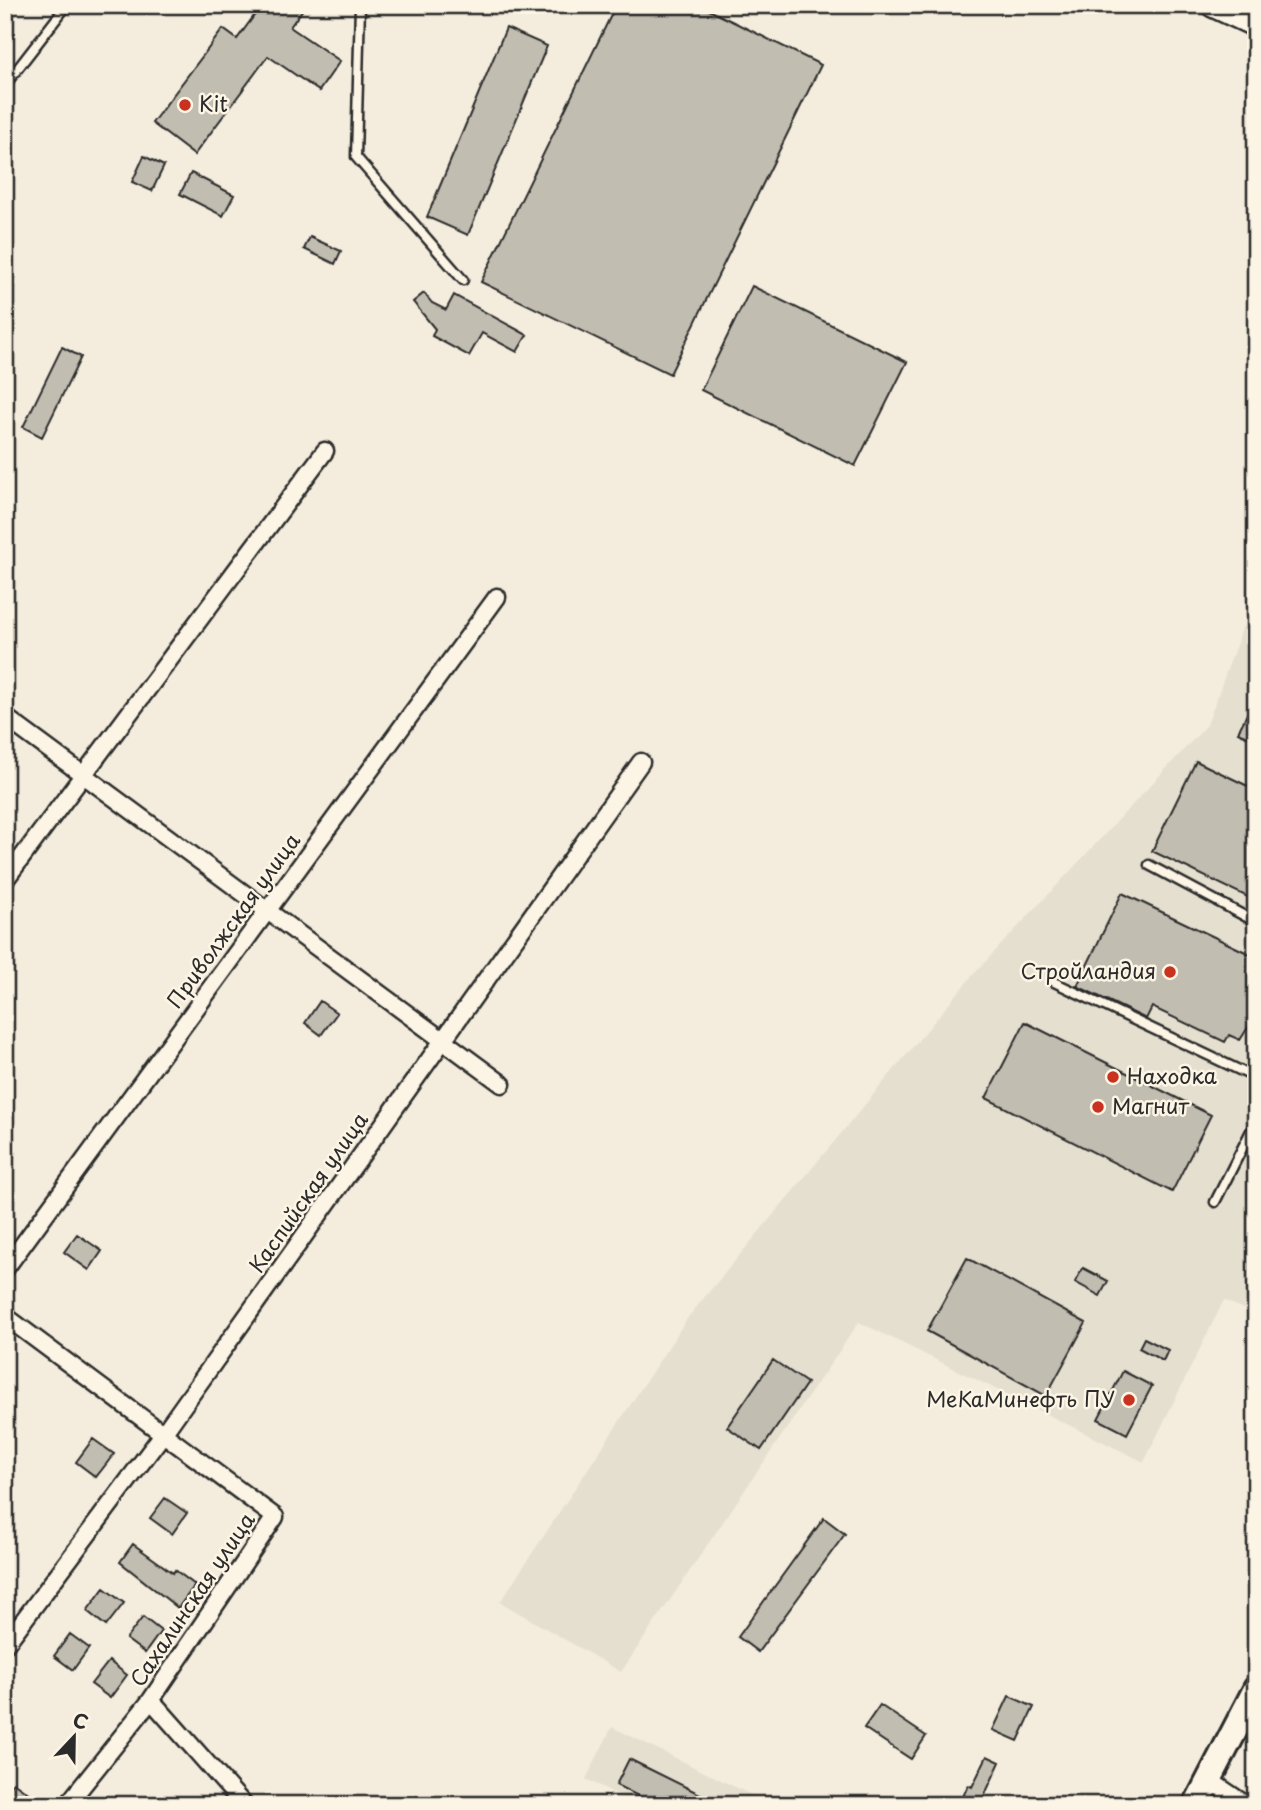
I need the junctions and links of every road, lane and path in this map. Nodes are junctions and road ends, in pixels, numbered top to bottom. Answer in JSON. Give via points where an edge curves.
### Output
{"nodes":[{"id":1,"x":67,"y":5,"type":"edge"},
{"id":2,"x":360,"y":5,"type":"edge"},
{"id":3,"x":1213,"y":5,"type":"edge"},
{"id":4,"x":1256,"y":24,"type":"edge"},
{"id":5,"x":5,"y":85,"type":"edge"},
{"id":6,"x":463,"y":281,"type":"dead end"},
{"id":7,"x":325,"y":451,"type":"dead end"},
{"id":8,"x":497,"y":597,"type":"dead end"},
{"id":9,"x":5,"y":717,"type":"edge"},
{"id":10,"x":641,"y":762,"type":"dead end"},
{"id":11,"x":84,"y":775,"type":"junction"},
{"id":12,"x":1149,"y":865,"type":"dead end"},
{"id":13,"x":5,"y":880,"type":"edge"},
{"id":14,"x":268,"y":911,"type":"junction"},
{"id":15,"x":1256,"y":922,"type":"edge"},
{"id":16,"x":1054,"y":982,"type":"dead end"},
{"id":17,"x":443,"y":1041,"type":"junction"},
{"id":18,"x":1256,"y":1078,"type":"edge"},
{"id":19,"x":502,"y":1084,"type":"dead end"},
{"id":20,"x":1256,"y":1121,"type":"edge"},
{"id":21,"x":1215,"y":1202,"type":"dead end"},
{"id":22,"x":5,"y":1269,"type":"edge"},
{"id":23,"x":5,"y":1316,"type":"edge"},
{"id":24,"x":163,"y":1434,"type":"junction"},
{"id":25,"x":5,"y":1645,"type":"edge"},
{"id":26,"x":1256,"y":1689,"type":"edge"},
{"id":27,"x":151,"y":1700,"type":"junction"},
{"id":28,"x":1209,"y":1780,"type":"junction"},
{"id":29,"x":67,"y":1805,"type":"edge"},
{"id":30,"x":244,"y":1805,"type":"edge"},
{"id":31,"x":1196,"y":1805,"type":"edge"},
{"id":32,"x":1245,"y":1805,"type":"edge"}],
"edges":[{"from":1,"to":5,"type":"lane"},
{"from":2,"to":6,"type":"lane","via":[[356,157]]},
{"from":3,"to":4,"type":"main road"},
{"from":7,"to":11,"type":"street"},
{"from":8,"to":14,"type":"street","name":"Приволжская улица"},
{"from":9,"to":11,"type":"street"},
{"from":10,"to":17,"type":"street","name":"Каспийская улица"},
{"from":11,"to":13,"type":"street"},
{"from":11,"to":14,"type":"street"},
{"from":12,"to":15,"type":"lane"},
{"from":14,"to":17,"type":"street"},
{"from":14,"to":22,"type":"street","name":"Приволжская улица"},
{"from":16,"to":18,"type":"lane"},
{"from":17,"to":19,"type":"street"},
{"from":17,"to":24,"type":"street","name":"Каспийская улица"},
{"from":20,"to":21,"type":"lane"},
{"from":23,"to":24,"type":"street"},
{"from":24,"to":25,"type":"street","name":"Каспийская улица"},
{"from":24,"to":27,"type":"street","name":"Сахалинская улица","via":[[275,1517]]},
{"from":26,"to":28,"type":"main road"},
{"from":27,"to":29,"type":"street","name":"Сахалинская улица"},
{"from":27,"to":30,"type":"street"},
{"from":28,"to":31,"type":"main road"},
{"from":28,"to":32,"type":"street"}]}
